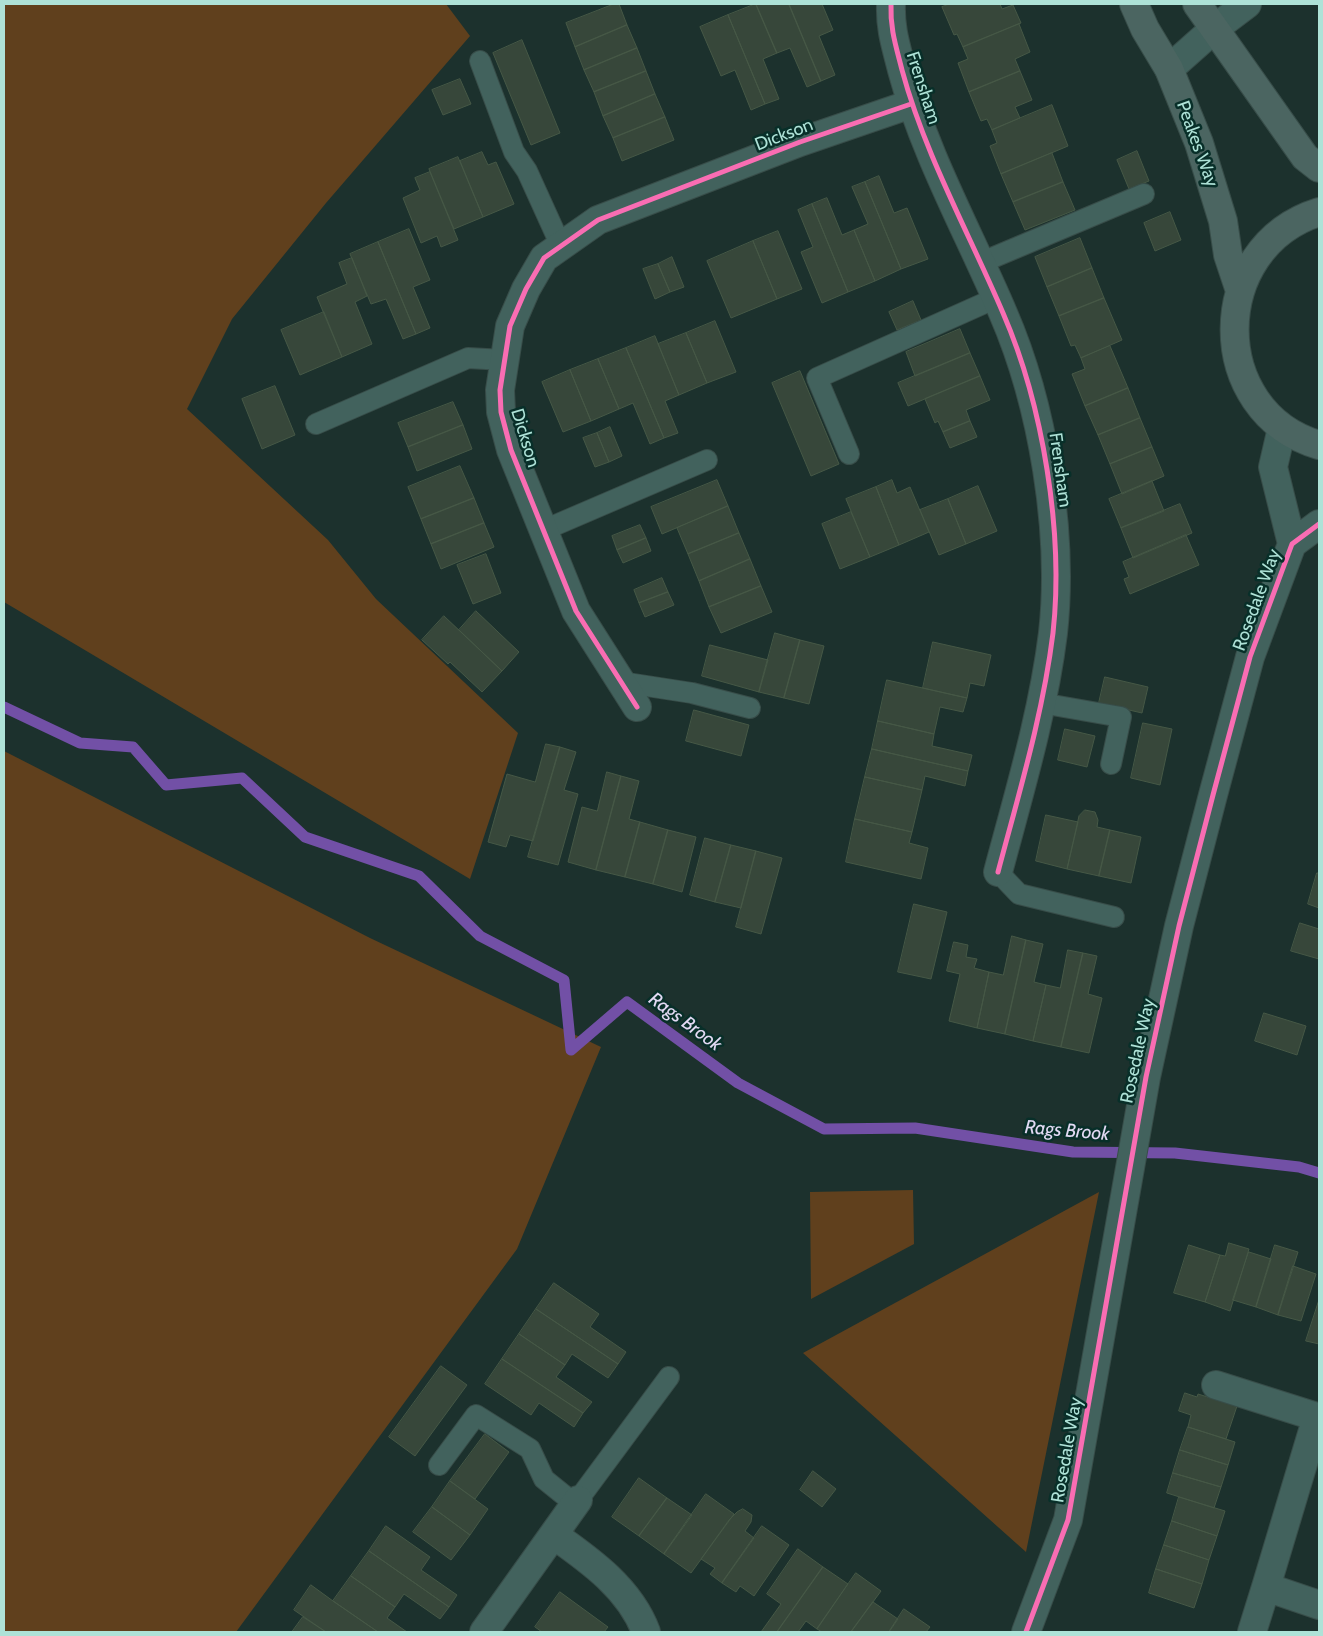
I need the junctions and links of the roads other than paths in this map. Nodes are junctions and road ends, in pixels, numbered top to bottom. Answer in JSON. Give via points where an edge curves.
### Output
{"nodes":[{"id":1,"x":891,"y":4,"type":"edge"},
{"id":2,"x":1134,"y":4,"type":"edge"},
{"id":3,"x":1197,"y":4,"type":"edge"},
{"id":4,"x":1247,"y":4,"type":"edge"},
{"id":5,"x":1214,"y":29,"type":"junction"},
{"id":6,"x":480,"y":61,"type":"dead end"},
{"id":7,"x":1169,"y":69,"type":"junction"},
{"id":8,"x":911,"y":104,"type":"junction"},
{"id":9,"x":1319,"y":168,"type":"edge"},
{"id":10,"x":1144,"y":194,"type":"dead end"},
{"id":11,"x":1319,"y":212,"type":"edge"},
{"id":12,"x":561,"y":246,"type":"junction"},
{"id":13,"x":980,"y":263,"type":"junction"},
{"id":14,"x":1240,"y":291,"type":"junction"},
{"id":15,"x":996,"y":298,"type":"junction"},
{"id":16,"x":504,"y":360,"type":"junction"},
{"id":17,"x":316,"y":424,"type":"dead end"},
{"id":18,"x":1282,"y":428,"type":"junction"},
{"id":19,"x":1319,"y":445,"type":"edge"},
{"id":20,"x":849,"y":454,"type":"dead end"},
{"id":21,"x":708,"y":460,"type":"dead end"},
{"id":22,"x":1319,"y":524,"type":"edge"},
{"id":23,"x":544,"y":530,"type":"junction"},
{"id":24,"x":1292,"y":544,"type":"junction"},
{"id":25,"x":622,"y":682,"type":"junction"},
{"id":26,"x":1041,"y":703,"type":"junction"},
{"id":27,"x":637,"y":707,"type":"dead end"},
{"id":28,"x":750,"y":708,"type":"dead end"},
{"id":29,"x":1111,"y":764,"type":"dead end"},
{"id":30,"x":998,"y":872,"type":"joint"},
{"id":31,"x":1114,"y":916,"type":"dead end"},
{"id":32,"x":669,"y":1377,"type":"dead end"},
{"id":33,"x":1216,"y":1385,"type":"dead end"},
{"id":34,"x":1318,"y":1418,"type":"edge"},
{"id":35,"x":439,"y":1465,"type":"dead end"},
{"id":36,"x":577,"y":1502,"type":"junction"},
{"id":37,"x":554,"y":1535,"type":"junction"},
{"id":38,"x":1266,"y":1587,"type":"junction"},
{"id":39,"x":1319,"y":1605,"type":"edge"},
{"id":40,"x":484,"y":1632,"type":"edge"},
{"id":41,"x":646,"y":1632,"type":"edge"},
{"id":42,"x":1026,"y":1632,"type":"edge"},
{"id":43,"x":1252,"y":1632,"type":"edge"}],
"edges":[{"from":1,"to":8,"type":"street","name":"Frensham","via":[[890,26]]},
{"from":2,"to":7,"type":"street","name":"Peakes Way"},
{"from":3,"to":5,"type":"street"},
{"from":4,"to":5,"type":"street"},
{"from":5,"to":7,"type":"street"},
{"from":5,"to":9,"type":"street","via":[[1305,157]]},
{"from":6,"to":12,"type":"lane","via":[[514,152],[527,170]]},
{"from":7,"to":14,"type":"street","name":"Peakes Way","via":[[1199,143]]},
{"from":8,"to":12,"type":"street","name":"Dickson","via":[[800,142],[598,220]]},
{"from":8,"to":13,"type":"street","name":"Frensham"},
{"from":10,"to":13,"type":"lane"},
{"from":11,"to":14,"type":"street","via":[[1299,218],[1266,244],[1243,280]]},
{"from":12,"to":16,"type":"street","name":"Dickson","via":[[544,258],[526,289],[510,326]]},
{"from":13,"to":15,"type":"street","name":"Frensham"},
{"from":14,"to":18,"type":"street","via":[[1233,322],[1236,356],[1253,396]]},
{"from":15,"to":20,"type":"lane","via":[[817,378]]},
{"from":15,"to":26,"type":"street","name":"Frensham","via":[[1038,418],[1053,520],[1056,585],[1053,633]]},
{"from":16,"to":17,"type":"lane","via":[[468,358]]},
{"from":16,"to":23,"type":"street","name":"Dickson","via":[[501,412],[511,450]]},
{"from":18,"to":19,"type":"street"},
{"from":18,"to":24,"type":"street","name":"Rosedale Way","via":[[1273,467]]},
{"from":21,"to":23,"type":"lane"},
{"from":22,"to":24,"type":"street","name":"Rosedale Way"},
{"from":23,"to":25,"type":"street","name":"Dickson","via":[[576,611]]},
{"from":24,"to":42,"type":"street","name":"Rosedale Way","via":[[1250,657],[1179,926],[1146,1077],[1068,1520]]},
{"from":25,"to":27,"type":"street","name":"Dickson"},
{"from":25,"to":28,"type":"lane","via":[[692,693]]},
{"from":26,"to":29,"type":"lane","via":[[1121,717]]},
{"from":26,"to":30,"type":"street","name":"Frensham"},
{"from":30,"to":31,"type":"lane","via":[[1019,894]]},
{"from":32,"to":36,"type":"lane"},
{"from":33,"to":34,"type":"street"},
{"from":34,"to":38,"type":"street"},
{"from":35,"to":36,"type":"lane","via":[[476,1415],[530,1449],[544,1479]]},
{"from":36,"to":37,"type":"street"},
{"from":37,"to":40,"type":"street"},
{"from":37,"to":41,"type":"street","via":[[595,1563],[618,1587]]},
{"from":38,"to":39,"type":"street"},
{"from":38,"to":43,"type":"street"}]}
